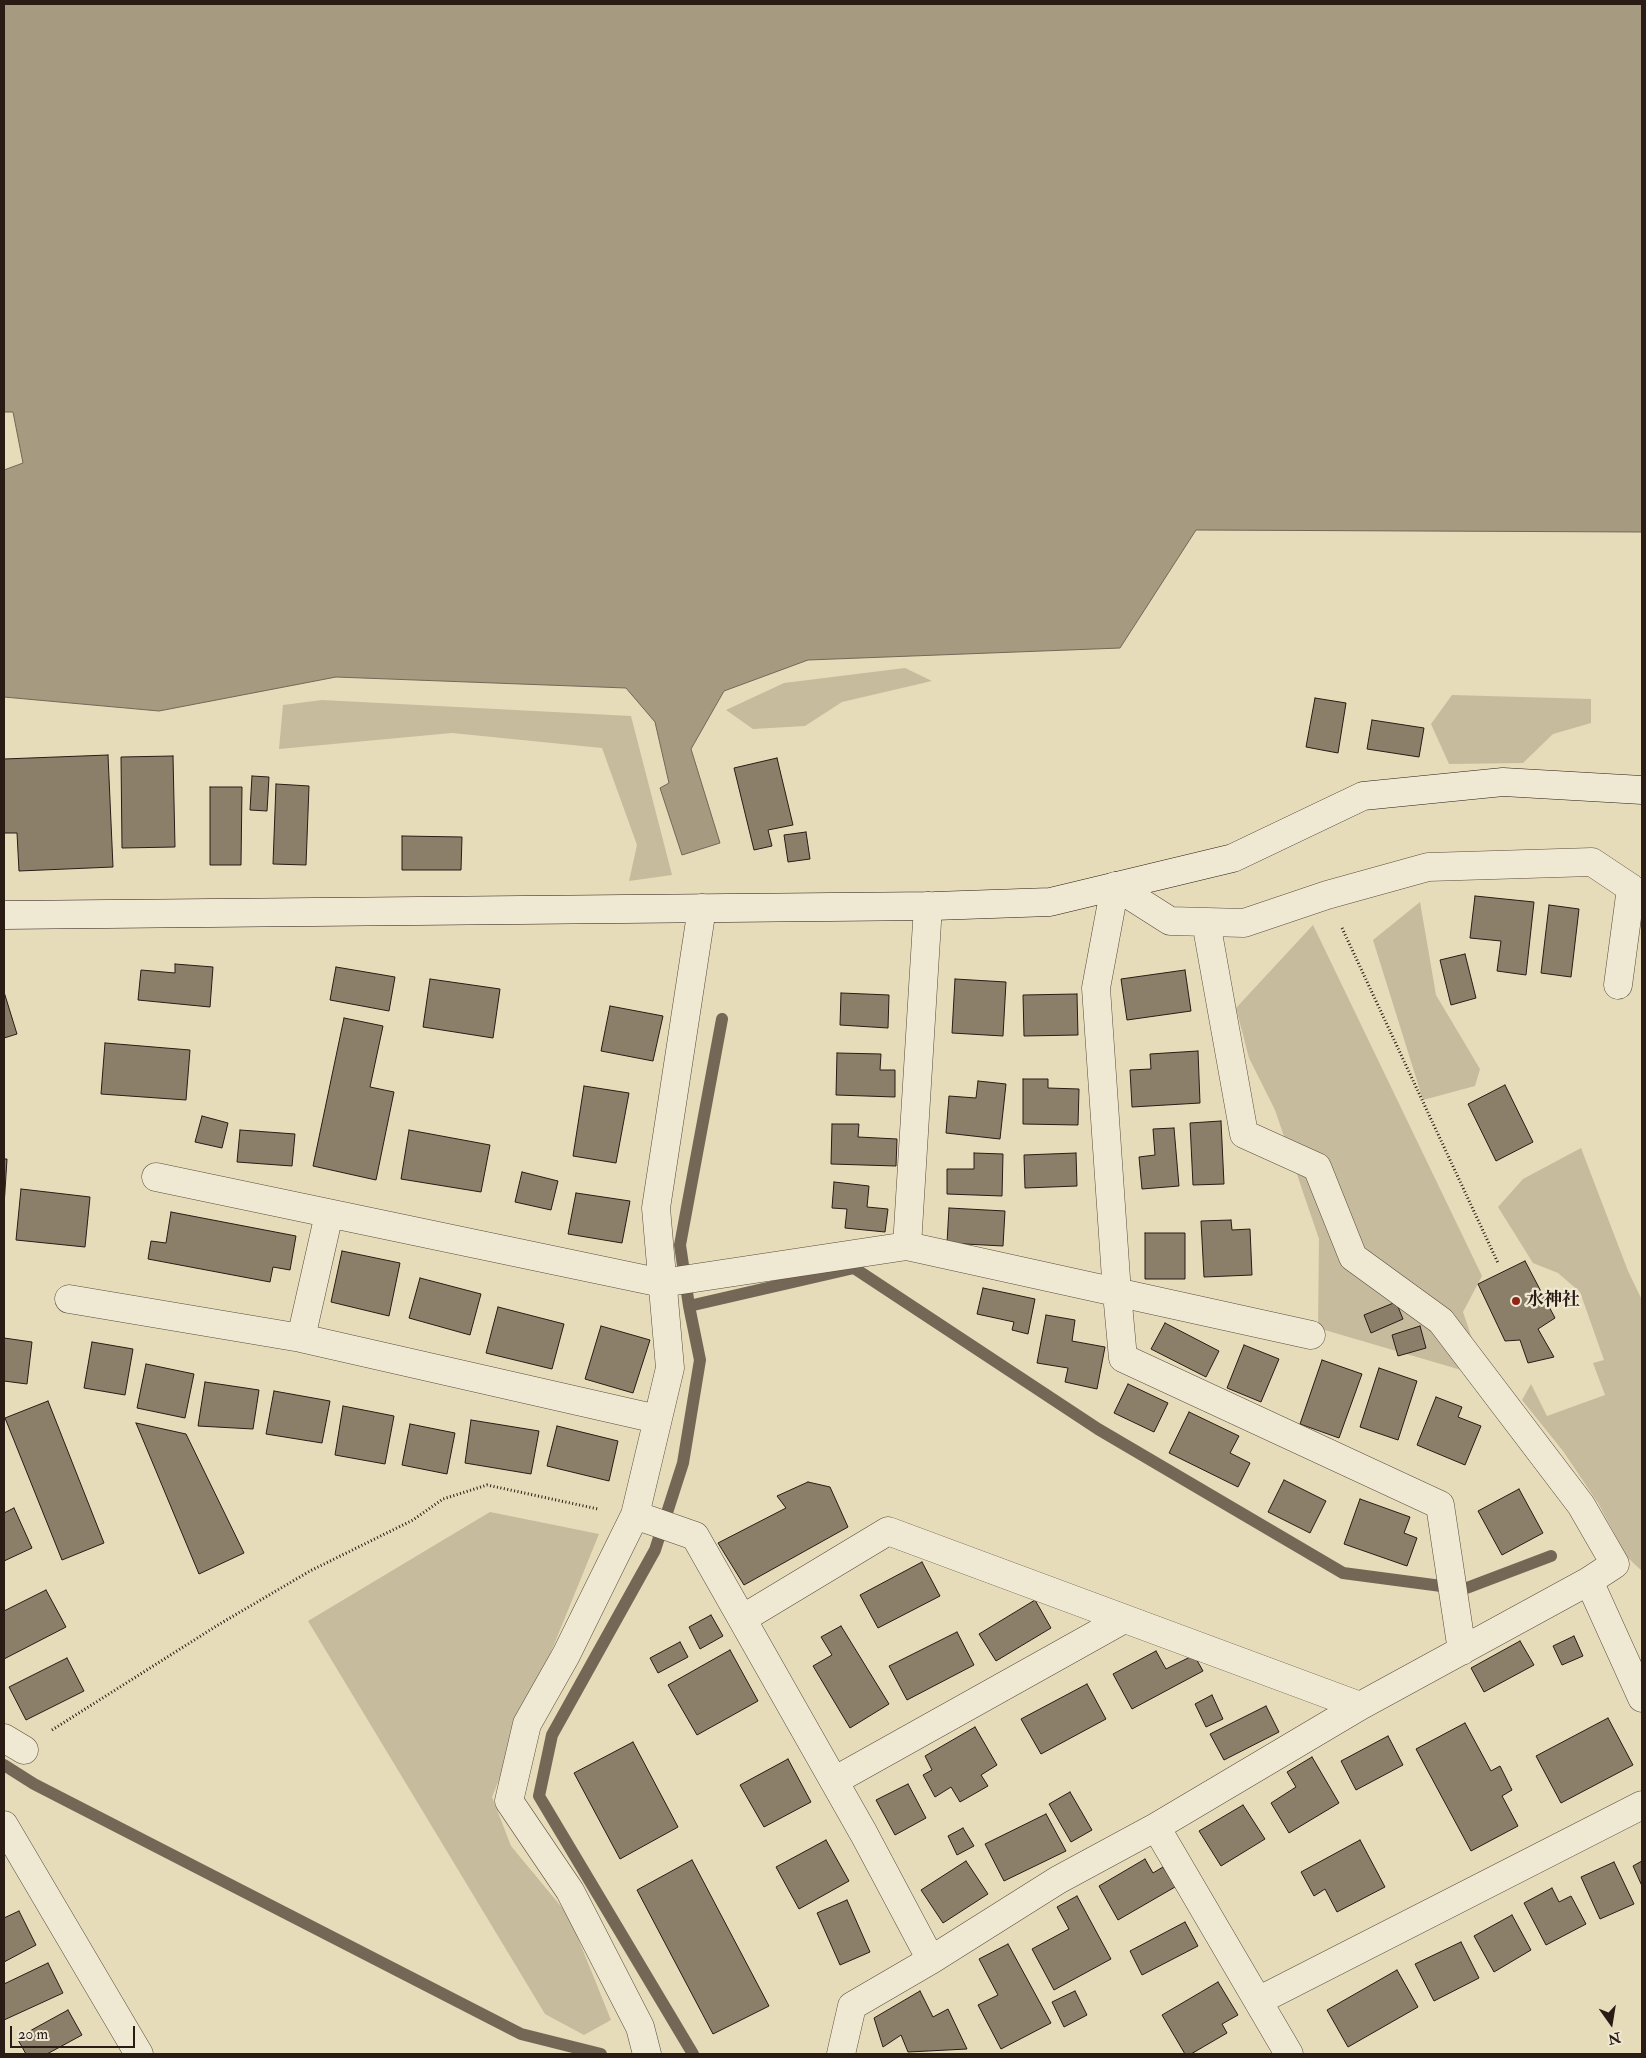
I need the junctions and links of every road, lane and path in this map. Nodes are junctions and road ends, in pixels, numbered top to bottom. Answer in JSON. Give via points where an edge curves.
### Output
{"nodes":[{"id":1,"x":1642,"y":790,"type":"edge"},
{"id":2,"x":1115,"y":886,"type":"junction"},
{"id":3,"x":1327,"y":895,"type":"junction"},
{"id":4,"x":928,"y":906,"type":"junction"},
{"id":5,"x":702,"y":908,"type":"junction"},
{"id":6,"x":4,"y":915,"type":"edge"},
{"id":7,"x":1206,"y":922,"type":"junction"},
{"id":8,"x":1618,"y":985,"type":"dead end"},
{"id":9,"x":156,"y":1178,"type":"dead end"},
{"id":10,"x":329,"y":1214,"type":"junction"},
{"id":11,"x":907,"y":1246,"type":"junction"},
{"id":12,"x":1498,"y":1263,"type":"dead end"},
{"id":13,"x":662,"y":1283,"type":"junction"},
{"id":14,"x":1117,"y":1293,"type":"junction"},
{"id":15,"x":69,"y":1299,"type":"dead end"},
{"id":16,"x":1311,"y":1335,"type":"dead end"},
{"id":17,"x":300,"y":1338,"type":"junction"},
{"id":18,"x":657,"y":1419,"type":"junction"},
{"id":19,"x":635,"y":1511,"type":"junction"},
{"id":20,"x":1590,"y":1581,"type":"junction"},
{"id":21,"x":742,"y":1619,"type":"junction"},
{"id":22,"x":1124,"y":1619,"type":"junction"},
{"id":23,"x":1462,"y":1651,"type":"junction"},
{"id":24,"x":1642,"y":1698,"type":"edge"},
{"id":25,"x":1360,"y":1706,"type":"junction"},
{"id":26,"x":14,"y":1744,"type":"edge"},
{"id":27,"x":834,"y":1781,"type":"junction"},
{"id":28,"x":1642,"y":1805,"type":"edge"},
{"id":29,"x":4,"y":1825,"type":"edge"},
{"id":30,"x":1156,"y":1827,"type":"junction"},
{"id":31,"x":931,"y":1960,"type":"junction"},
{"id":32,"x":1258,"y":2001,"type":"junction"},
{"id":33,"x":139,"y":2054,"type":"edge"},
{"id":34,"x":648,"y":2054,"type":"edge"},
{"id":35,"x":841,"y":2054,"type":"edge"},
{"id":36,"x":1289,"y":2054,"type":"edge"}],
"edges":[{"from":1,"to":2,"type":"street","via":[[1503,782],[1363,796],[1233,858]]},
{"from":2,"to":4,"type":"street","via":[[1050,902]]},
{"from":2,"to":7,"type":"street","via":[[1170,921]]},
{"from":2,"to":14,"type":"street","via":[[1096,988]]},
{"from":3,"to":7,"type":"street","via":[[1244,923]]},
{"from":3,"to":8,"type":"street","via":[[1428,867],[1592,862],[1631,888]]},
{"from":3,"to":12,"type":"path"},
{"from":4,"to":5,"type":"street"},
{"from":4,"to":11,"type":"street"},
{"from":5,"to":6,"type":"street"},
{"from":5,"to":13,"type":"street","via":[[656,1208]]},
{"from":7,"to":20,"type":"street","via":[[1244,1134],[1317,1167],[1353,1257],[1441,1321],[1581,1505],[1615,1564]]},
{"from":9,"to":10,"type":"street"},
{"from":10,"to":13,"type":"street"},
{"from":10,"to":17,"type":"street"},
{"from":11,"to":13,"type":"street"},
{"from":11,"to":14,"type":"street"},
{"from":13,"to":18,"type":"street","via":[[670,1368]]},
{"from":14,"to":16,"type":"street"},
{"from":14,"to":23,"type":"street","via":[[1124,1358],[1440,1505]]},
{"from":15,"to":17,"type":"street"},
{"from":17,"to":18,"type":"street"},
{"from":18,"to":19,"type":"street"},
{"from":19,"to":21,"type":"street","via":[[695,1536]]},
{"from":19,"to":26,"type":"path","via":[[616,1512],[487,1485],[444,1500],[413,1520],[310,1571],[67,1720]]},
{"from":19,"to":34,"type":"street","via":[[566,1656],[527,1724],[509,1801],[570,1892],[640,2027]]},
{"from":20,"to":23,"type":"street"},
{"from":20,"to":24,"type":"street"},
{"from":21,"to":22,"type":"street","via":[[888,1531]]},
{"from":21,"to":27,"type":"street"},
{"from":22,"to":25,"type":"street"},
{"from":22,"to":27,"type":"street"},
{"from":23,"to":25,"type":"street"},
{"from":25,"to":30,"type":"street"},
{"from":27,"to":31,"type":"street"},
{"from":28,"to":32,"type":"street"},
{"from":29,"to":33,"type":"street"},
{"from":30,"to":31,"type":"street","via":[[1058,1880]]},
{"from":30,"to":32,"type":"street"},
{"from":31,"to":35,"type":"street","via":[[852,2006]]},
{"from":32,"to":36,"type":"street"}]}
